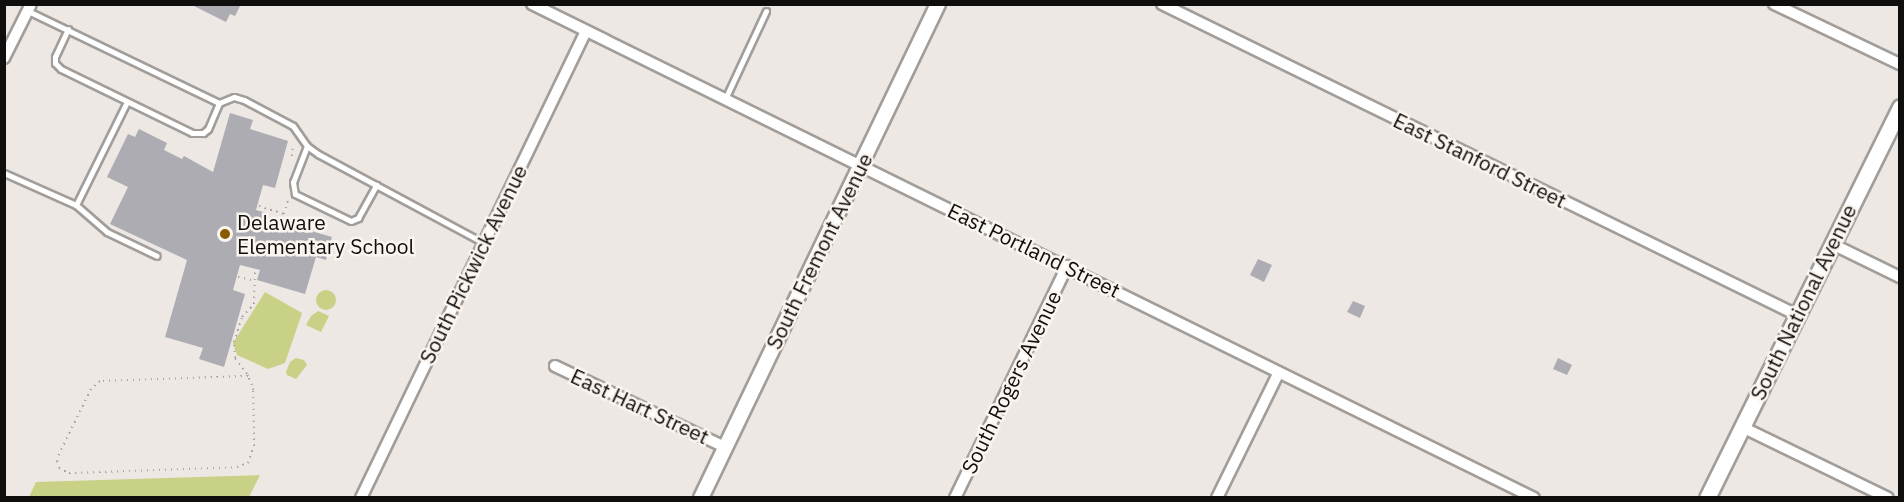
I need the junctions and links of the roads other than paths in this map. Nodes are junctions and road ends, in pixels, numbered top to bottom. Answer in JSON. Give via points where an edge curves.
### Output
{"nodes":[{"id":1,"x":532,"y":4,"type":"edge"},
{"id":2,"x":938,"y":4,"type":"edge"},
{"id":3,"x":1162,"y":4,"type":"edge"},
{"id":4,"x":1774,"y":4,"type":"edge"},
{"id":5,"x":29,"y":8,"type":"edge"},
{"id":6,"x":766,"y":11,"type":"dead end"},
{"id":7,"x":68,"y":28,"type":"junction"},
{"id":8,"x":586,"y":31,"type":"junction"},
{"id":9,"x":4,"y":58,"type":"edge"},
{"id":10,"x":1899,"y":64,"type":"edge"},
{"id":11,"x":725,"y":99,"type":"junction"},
{"id":12,"x":127,"y":102,"type":"junction"},
{"id":13,"x":219,"y":103,"type":"junction"},
{"id":14,"x":1899,"y":107,"type":"edge"},
{"id":15,"x":307,"y":146,"type":"junction"},
{"id":16,"x":861,"y":165,"type":"junction"},
{"id":17,"x":4,"y":172,"type":"edge"},
{"id":18,"x":375,"y":185,"type":"junction"},
{"id":19,"x":76,"y":205,"type":"junction"},
{"id":20,"x":484,"y":243,"type":"junction"},
{"id":21,"x":1832,"y":244,"type":"junction"},
{"id":22,"x":158,"y":256,"type":"dead end"},
{"id":23,"x":1067,"y":266,"type":"junction"},
{"id":24,"x":1899,"y":277,"type":"edge"},
{"id":25,"x":1797,"y":315,"type":"junction"},
{"id":26,"x":555,"y":366,"type":"dead end"},
{"id":27,"x":1280,"y":372,"type":"junction"},
{"id":28,"x":1742,"y":427,"type":"junction"},
{"id":29,"x":725,"y":447,"type":"junction"},
{"id":30,"x":361,"y":498,"type":"edge"},
{"id":31,"x":701,"y":498,"type":"edge"},
{"id":32,"x":955,"y":498,"type":"edge"},
{"id":33,"x":1217,"y":498,"type":"edge"},
{"id":34,"x":1534,"y":498,"type":"edge"},
{"id":35,"x":1707,"y":498,"type":"edge"},
{"id":36,"x":1888,"y":498,"type":"edge"}],
"edges":[{"from":1,"to":8,"type":"street","name":"East Portland Street"},
{"from":2,"to":16,"type":"street","name":"South Fremont Avenue"},
{"from":3,"to":25,"type":"street","name":"East Stanford Street"},
{"from":4,"to":10,"type":"street"},
{"from":5,"to":7,"type":"lane"},
{"from":5,"to":9,"type":"street"},
{"from":6,"to":11,"type":"lane"},
{"from":7,"to":12,"type":"lane","via":[[55,63]]},
{"from":7,"to":13,"type":"lane"},
{"from":8,"to":11,"type":"street","name":"East Portland Street"},
{"from":8,"to":20,"type":"street","name":"South Pickwick Avenue"},
{"from":11,"to":16,"type":"street","name":"East Portland Street"},
{"from":12,"to":13,"type":"lane","via":[[192,133],[208,129]]},
{"from":12,"to":19,"type":"lane"},
{"from":13,"to":15,"type":"lane","via":[[234,97],[244,100],[293,126]]},
{"from":14,"to":21,"type":"main road","name":"South National Avenue"},
{"from":15,"to":18,"type":"lane"},
{"from":15,"to":18,"type":"lane","via":[[293,182],[295,194],[351,221],[358,218]]},
{"from":16,"to":23,"type":"street","name":"East Portland Street"},
{"from":16,"to":29,"type":"street","name":"South Fremont Avenue"},
{"from":17,"to":19,"type":"lane"},
{"from":18,"to":20,"type":"lane"},
{"from":19,"to":22,"type":"lane","via":[[107,232]]},
{"from":20,"to":30,"type":"street","name":"South Pickwick Avenue"},
{"from":21,"to":24,"type":"street"},
{"from":21,"to":25,"type":"main road","name":"South National Avenue"},
{"from":23,"to":27,"type":"street","name":"East Portland Street"},
{"from":23,"to":32,"type":"street","name":"South Rogers Avenue"},
{"from":25,"to":28,"type":"main road","name":"South National Avenue"},
{"from":26,"to":29,"type":"street","name":"East Hart Street"},
{"from":27,"to":33,"type":"street"},
{"from":27,"to":34,"type":"street","name":"East Portland Street"},
{"from":28,"to":35,"type":"main road","name":"South National Avenue"},
{"from":28,"to":36,"type":"street"},
{"from":29,"to":31,"type":"street","name":"South Fremont Avenue"}]}
